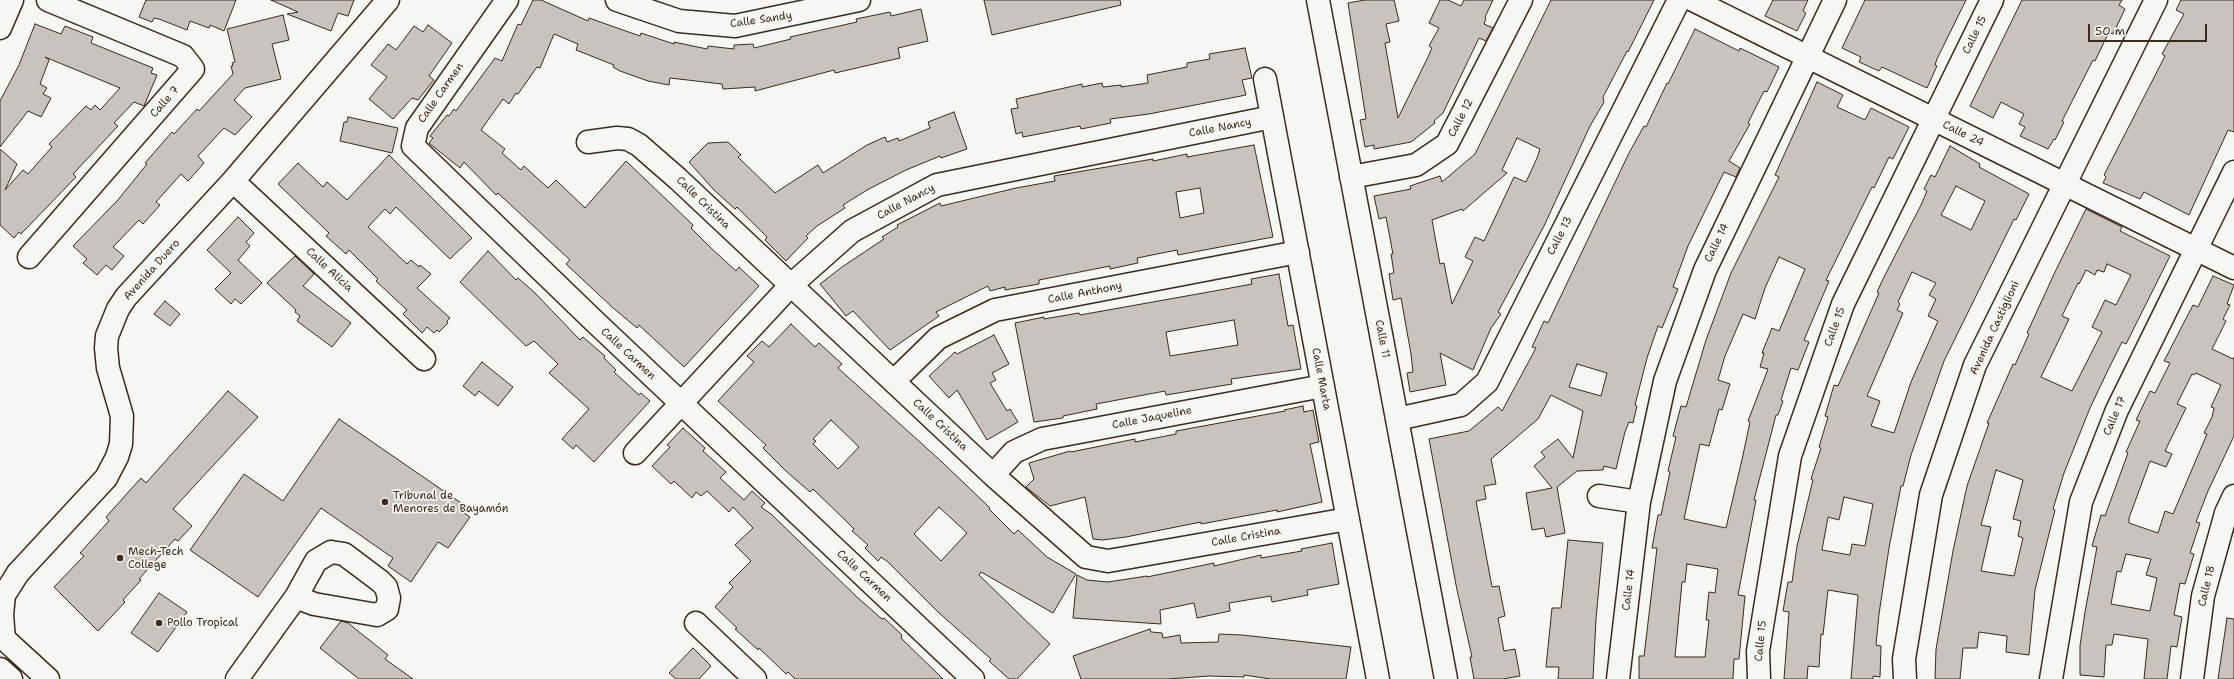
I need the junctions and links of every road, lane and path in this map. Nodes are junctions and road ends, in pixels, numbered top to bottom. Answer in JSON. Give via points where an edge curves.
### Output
{"nodes":[{"id":1,"x":12,"y":0,"type":"edge"},
{"id":2,"x":48,"y":0,"type":"edge"},
{"id":3,"x":388,"y":0,"type":"edge"},
{"id":4,"x":507,"y":0,"type":"edge"},
{"id":5,"x":617,"y":0,"type":"edge"},
{"id":6,"x":859,"y":0,"type":"edge"},
{"id":7,"x":1318,"y":0,"type":"edge"},
{"id":8,"x":1521,"y":0,"type":"edge"},
{"id":9,"x":1679,"y":0,"type":"edge"},
{"id":10,"x":1693,"y":0,"type":"edge"},
{"id":11,"x":1835,"y":0,"type":"edge"},
{"id":12,"x":1992,"y":0,"type":"edge"},
{"id":13,"x":2156,"y":0,"type":"edge"},
{"id":14,"x":797,"y":7,"type":"edge"},
{"id":15,"x":0,"y":28,"type":"edge"},
{"id":16,"x":1807,"y":56,"type":"junction"},
{"id":17,"x":1265,"y":79,"type":"dead end"},
{"id":18,"x":1272,"y":117,"type":"junction"},
{"id":19,"x":1934,"y":119,"type":"junction"},
{"id":20,"x":588,"y":142,"type":"dead end"},
{"id":21,"x":2234,"y":172,"type":"edge"},
{"id":22,"x":1351,"y":177,"type":"junction"},
{"id":23,"x":233,"y":181,"type":"junction"},
{"id":24,"x":2065,"y":184,"type":"junction"},
{"id":25,"x":2196,"y":249,"type":"junction"},
{"id":26,"x":1298,"y":252,"type":"junction"},
{"id":27,"x":29,"y":257,"type":"dead end"},
{"id":28,"x":2234,"y":268,"type":"edge"},
{"id":29,"x":790,"y":286,"type":"junction"},
{"id":30,"x":424,"y":359,"type":"dead end"},
{"id":31,"x":894,"y":382,"type":"junction"},
{"id":32,"x":1323,"y":386,"type":"junction"},
{"id":33,"x":681,"y":403,"type":"junction"},
{"id":34,"x":1397,"y":419,"type":"junction"},
{"id":35,"x":634,"y":453,"type":"dead end"},
{"id":36,"x":993,"y":475,"type":"junction"},
{"id":37,"x":1599,"y":496,"type":"dead end"},
{"id":38,"x":2234,"y":496,"type":"edge"},
{"id":39,"x":1639,"y":502,"type":"junction"},
{"id":40,"x":1348,"y":519,"type":"junction"},
{"id":41,"x":9,"y":576,"type":"edge"},
{"id":42,"x":296,"y":596,"type":"dead end"},
{"id":43,"x":696,"y":623,"type":"dead end"},
{"id":44,"x":2,"y":637,"type":"edge"},
{"id":45,"x":0,"y":669,"type":"edge"},
{"id":46,"x":743,"y":675,"type":"edge"},
{"id":47,"x":11,"y":679,"type":"edge"},
{"id":48,"x":48,"y":679,"type":"edge"},
{"id":49,"x":237,"y":679,"type":"edge"},
{"id":50,"x":973,"y":679,"type":"edge"},
{"id":51,"x":1378,"y":679,"type":"edge"},
{"id":52,"x":1446,"y":679,"type":"edge"},
{"id":53,"x":1618,"y":679,"type":"edge"},
{"id":54,"x":1759,"y":679,"type":"edge"},
{"id":55,"x":1905,"y":679,"type":"edge"},
{"id":56,"x":2051,"y":679,"type":"edge"},
{"id":57,"x":2192,"y":679,"type":"edge"}],
"edges":[{"from":1,"to":15,"type":"street"},
{"from":2,"to":27,"type":"street","name":"Calle 7","via":[[184,56],[193,69]]},
{"from":3,"to":23,"type":"street","name":"Avenida Duero"},
{"from":4,"to":33,"type":"street","name":"Calle Carmen","via":[[417,128],[413,146]]},
{"from":5,"to":14,"type":"street","name":"Calle Sandy","via":[[679,21],[735,26]]},
{"from":6,"to":14,"type":"street","name":"Calle Sandy"},
{"from":7,"to":22,"type":"street","name":"Calle 11"},
{"from":8,"to":22,"type":"street","name":"Calle 12","via":[[1447,144],[1416,165]]},
{"from":9,"to":34,"type":"street","name":"Calle 13","via":[[1487,382],[1461,405]]},
{"from":10,"to":16,"type":"street","name":"Calle 24"},
{"from":11,"to":16,"type":"street","name":"Calle 14"},
{"from":12,"to":19,"type":"street","name":"Calle 15"},
{"from":13,"to":24,"type":"street","name":"Avenida Castiglioni"},
{"from":16,"to":19,"type":"street","name":"Calle 24"},
{"from":16,"to":39,"type":"street","name":"Calle 14","via":[[1705,270],[1665,381]]},
{"from":17,"to":18,"type":"street","name":"Calle Marta"},
{"from":18,"to":26,"type":"street","name":"Calle Marta"},
{"from":18,"to":29,"type":"street","name":"Calle Nancy","via":[[937,184],[852,231]]},
{"from":19,"to":24,"type":"street","name":"Calle 24"},
{"from":19,"to":54,"type":"street","name":"Calle 15","via":[[1843,304],[1790,456],[1758,651]]},
{"from":20,"to":29,"type":"street","name":"Calle Cristina","via":[[617,138],[628,139],[639,145]]},
{"from":21,"to":25,"type":"street","name":"Calle 17"},
{"from":22,"to":34,"type":"street","name":"Calle 11"},
{"from":23,"to":30,"type":"street","name":"Calle Alicia"},
{"from":23,"to":41,"type":"street","name":"Avenida Duero","via":[[126,297],[118,309],[107,336],[106,348],[108,368],[122,416],[121,444],[117,457],[106,478]]},
{"from":24,"to":25,"type":"street","name":"Calle 24"},
{"from":24,"to":55,"type":"street","name":"Avenida Castiglioni","via":[[1976,365],[1930,495],[1904,659]]},
{"from":25,"to":28,"type":"street","name":"Calle 24"},
{"from":25,"to":56,"type":"street","name":"Calle 17","via":[[2117,410],[2082,502]]},
{"from":26,"to":31,"type":"street","name":"Calle Anthony","via":[[995,310],[938,338]]},
{"from":26,"to":32,"type":"street","name":"Calle Marta"},
{"from":29,"to":31,"type":"street","name":"Calle Cristina"},
{"from":29,"to":33,"type":"street","name":"Calle Nancy"},
{"from":31,"to":36,"type":"street","name":"Calle Cristina"},
{"from":32,"to":36,"type":"street","name":"Calle Jaqueline","via":[[1042,439],[1014,452]]},
{"from":32,"to":40,"type":"street","name":"Calle Marta"},
{"from":33,"to":35,"type":"street","name":"Calle Nancy"},
{"from":33,"to":50,"type":"street","name":"Calle Carmen"},
{"from":34,"to":52,"type":"street","name":"Calle 11"},
{"from":36,"to":40,"type":"street","name":"Calle Cristina","via":[[1086,557],[1108,561]]},
{"from":37,"to":39,"type":"street"},
{"from":38,"to":57,"type":"street","name":"Calle 18","via":[[2226,513],[2203,596]]},
{"from":39,"to":53,"type":"street","name":"Calle 14"},
{"from":40,"to":51,"type":"street","name":"Calle Marta"},
{"from":41,"to":44,"type":"street","name":"Avenida Duero","via":[[4,595]]},
{"from":42,"to":49,"type":"street"},
{"from":43,"to":46,"type":"street"},
{"from":44,"to":48,"type":"street"},
{"from":45,"to":47,"type":"street"}]}
